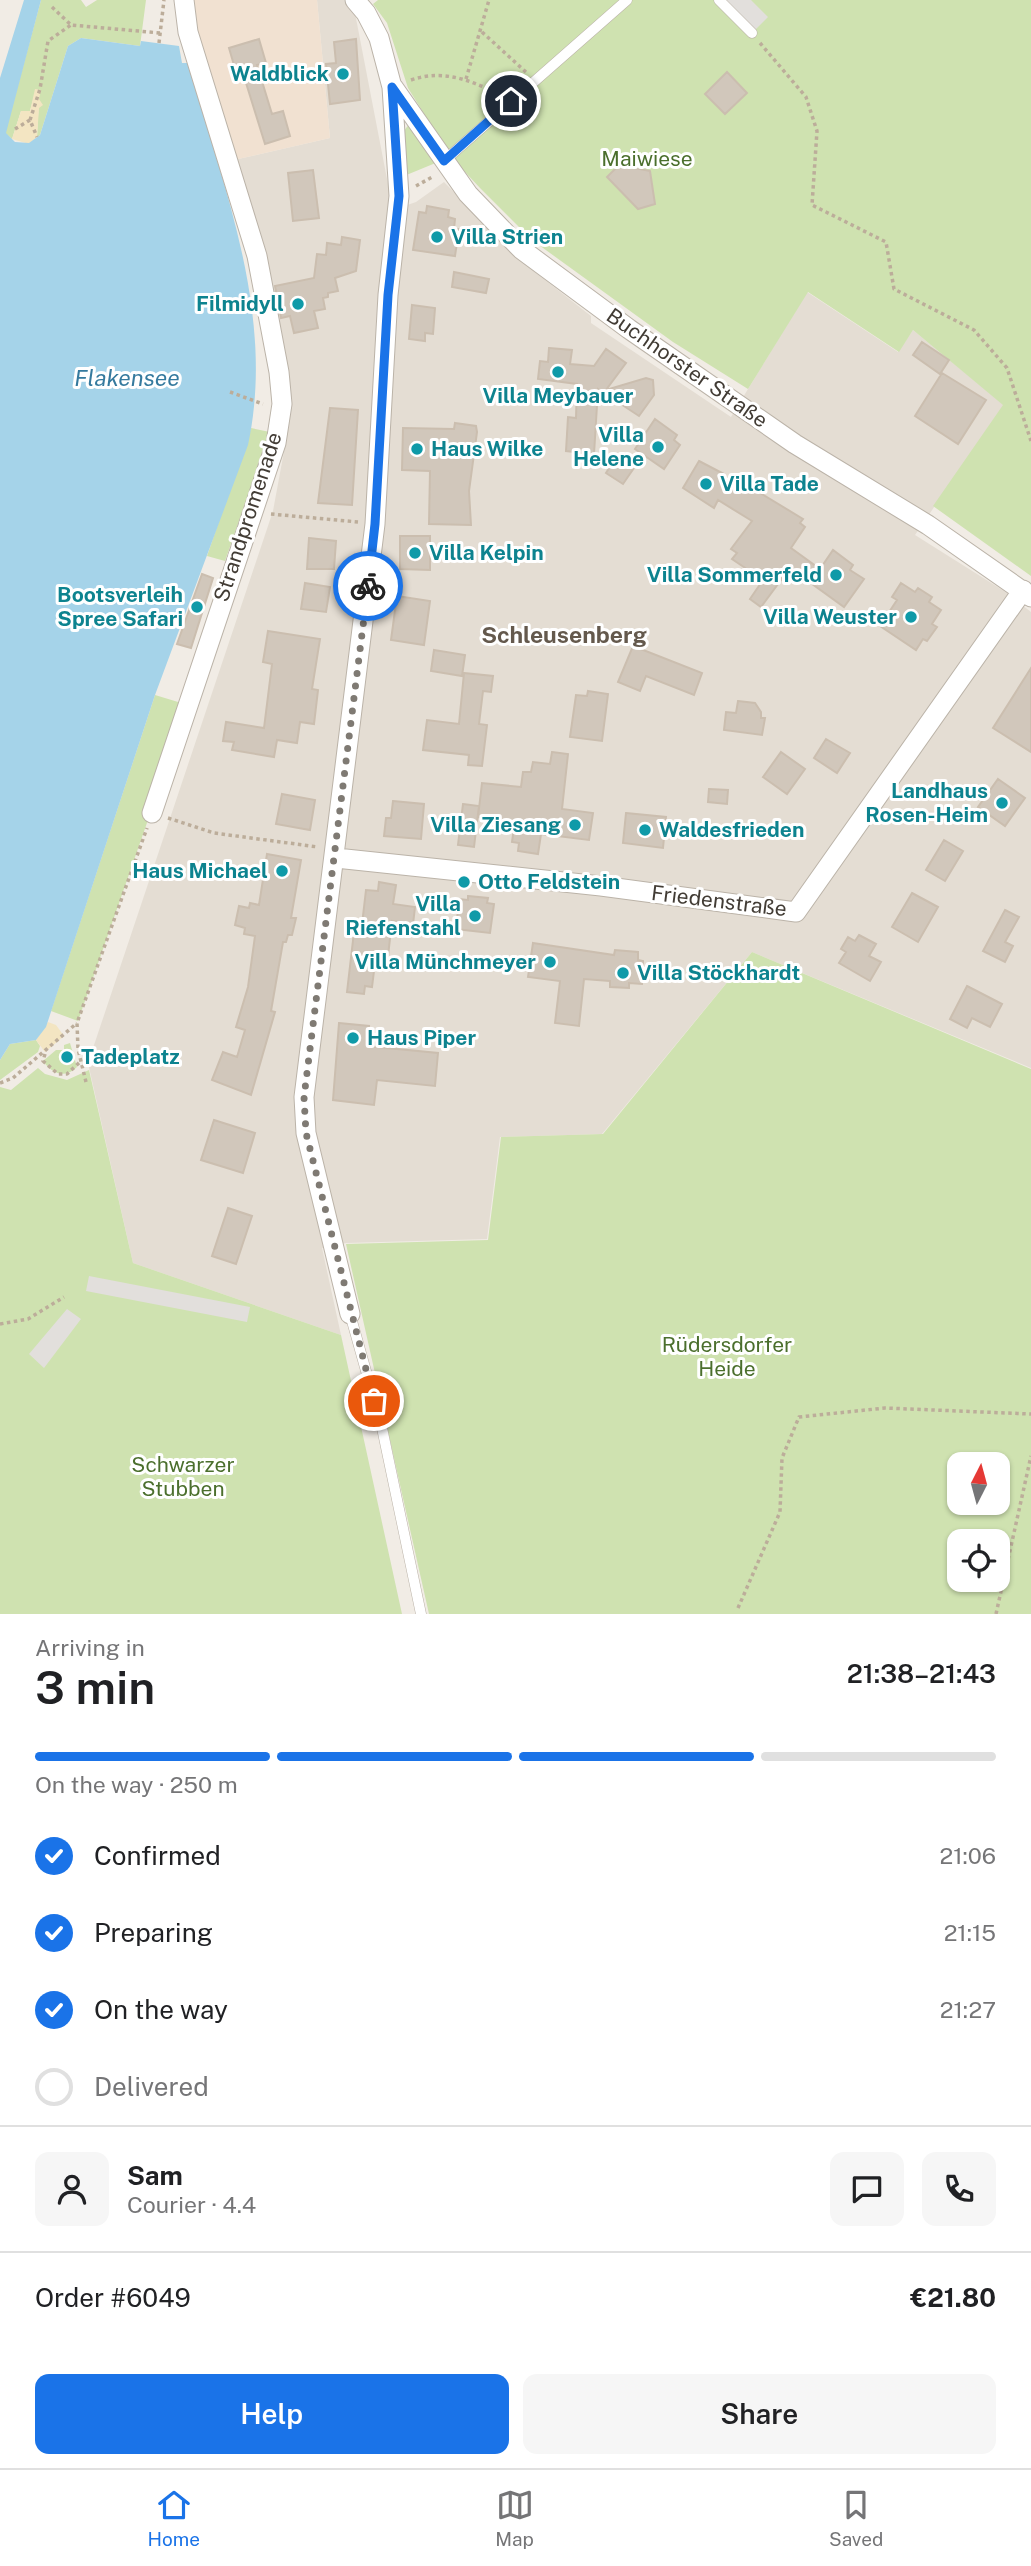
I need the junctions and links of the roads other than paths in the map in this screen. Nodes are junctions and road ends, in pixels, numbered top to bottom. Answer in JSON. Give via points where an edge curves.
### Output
{"nodes":[{"id":1,"x":184,"y":0,"type":"edge"},
{"id":2,"x":355,"y":0,"type":"edge"},
{"id":3,"x":627,"y":0,"type":"edge"},
{"id":4,"x":719,"y":0,"type":"edge"},
{"id":5,"x":752,"y":33,"type":"road end"},
{"id":6,"x":392,"y":87,"type":"junction"},
{"id":7,"x":446,"y":164,"type":"junction"},
{"id":8,"x":1027,"y":594,"type":"edge"},
{"id":9,"x":152,"y":813,"type":"road end"},
{"id":10,"x":337,"y":854,"type":"junction"},
{"id":11,"x":350,"y":1314,"type":"joint"},
{"id":12,"x":421,"y":1614,"type":"edge"}],
"edges":[{"from":1,"to":9,"type":"street","name":"Strandpromenade","via":[[188,32],[257,256],[282,404],[276,443]]},
{"from":2,"to":6,"type":"street","via":[[379,38]]},
{"from":3,"to":7,"type":"lane"},
{"from":4,"to":5,"type":"lane"},
{"from":6,"to":7,"type":"street","name":"Buchhorster Straße"},
{"from":6,"to":10,"type":"street","via":[[399,196],[388,295],[375,524]]},
{"from":7,"to":8,"type":"street","name":"Buchhorster Straße","via":[[521,249],[629,329],[795,444],[928,525]]},
{"from":8,"to":10,"type":"street","name":"Friedenstraße","via":[[796,912]]},
{"from":10,"to":11,"type":"street","via":[[304,1097],[306,1133]]},
{"from":11,"to":12,"type":"lane","via":[[382,1427]]}]}
